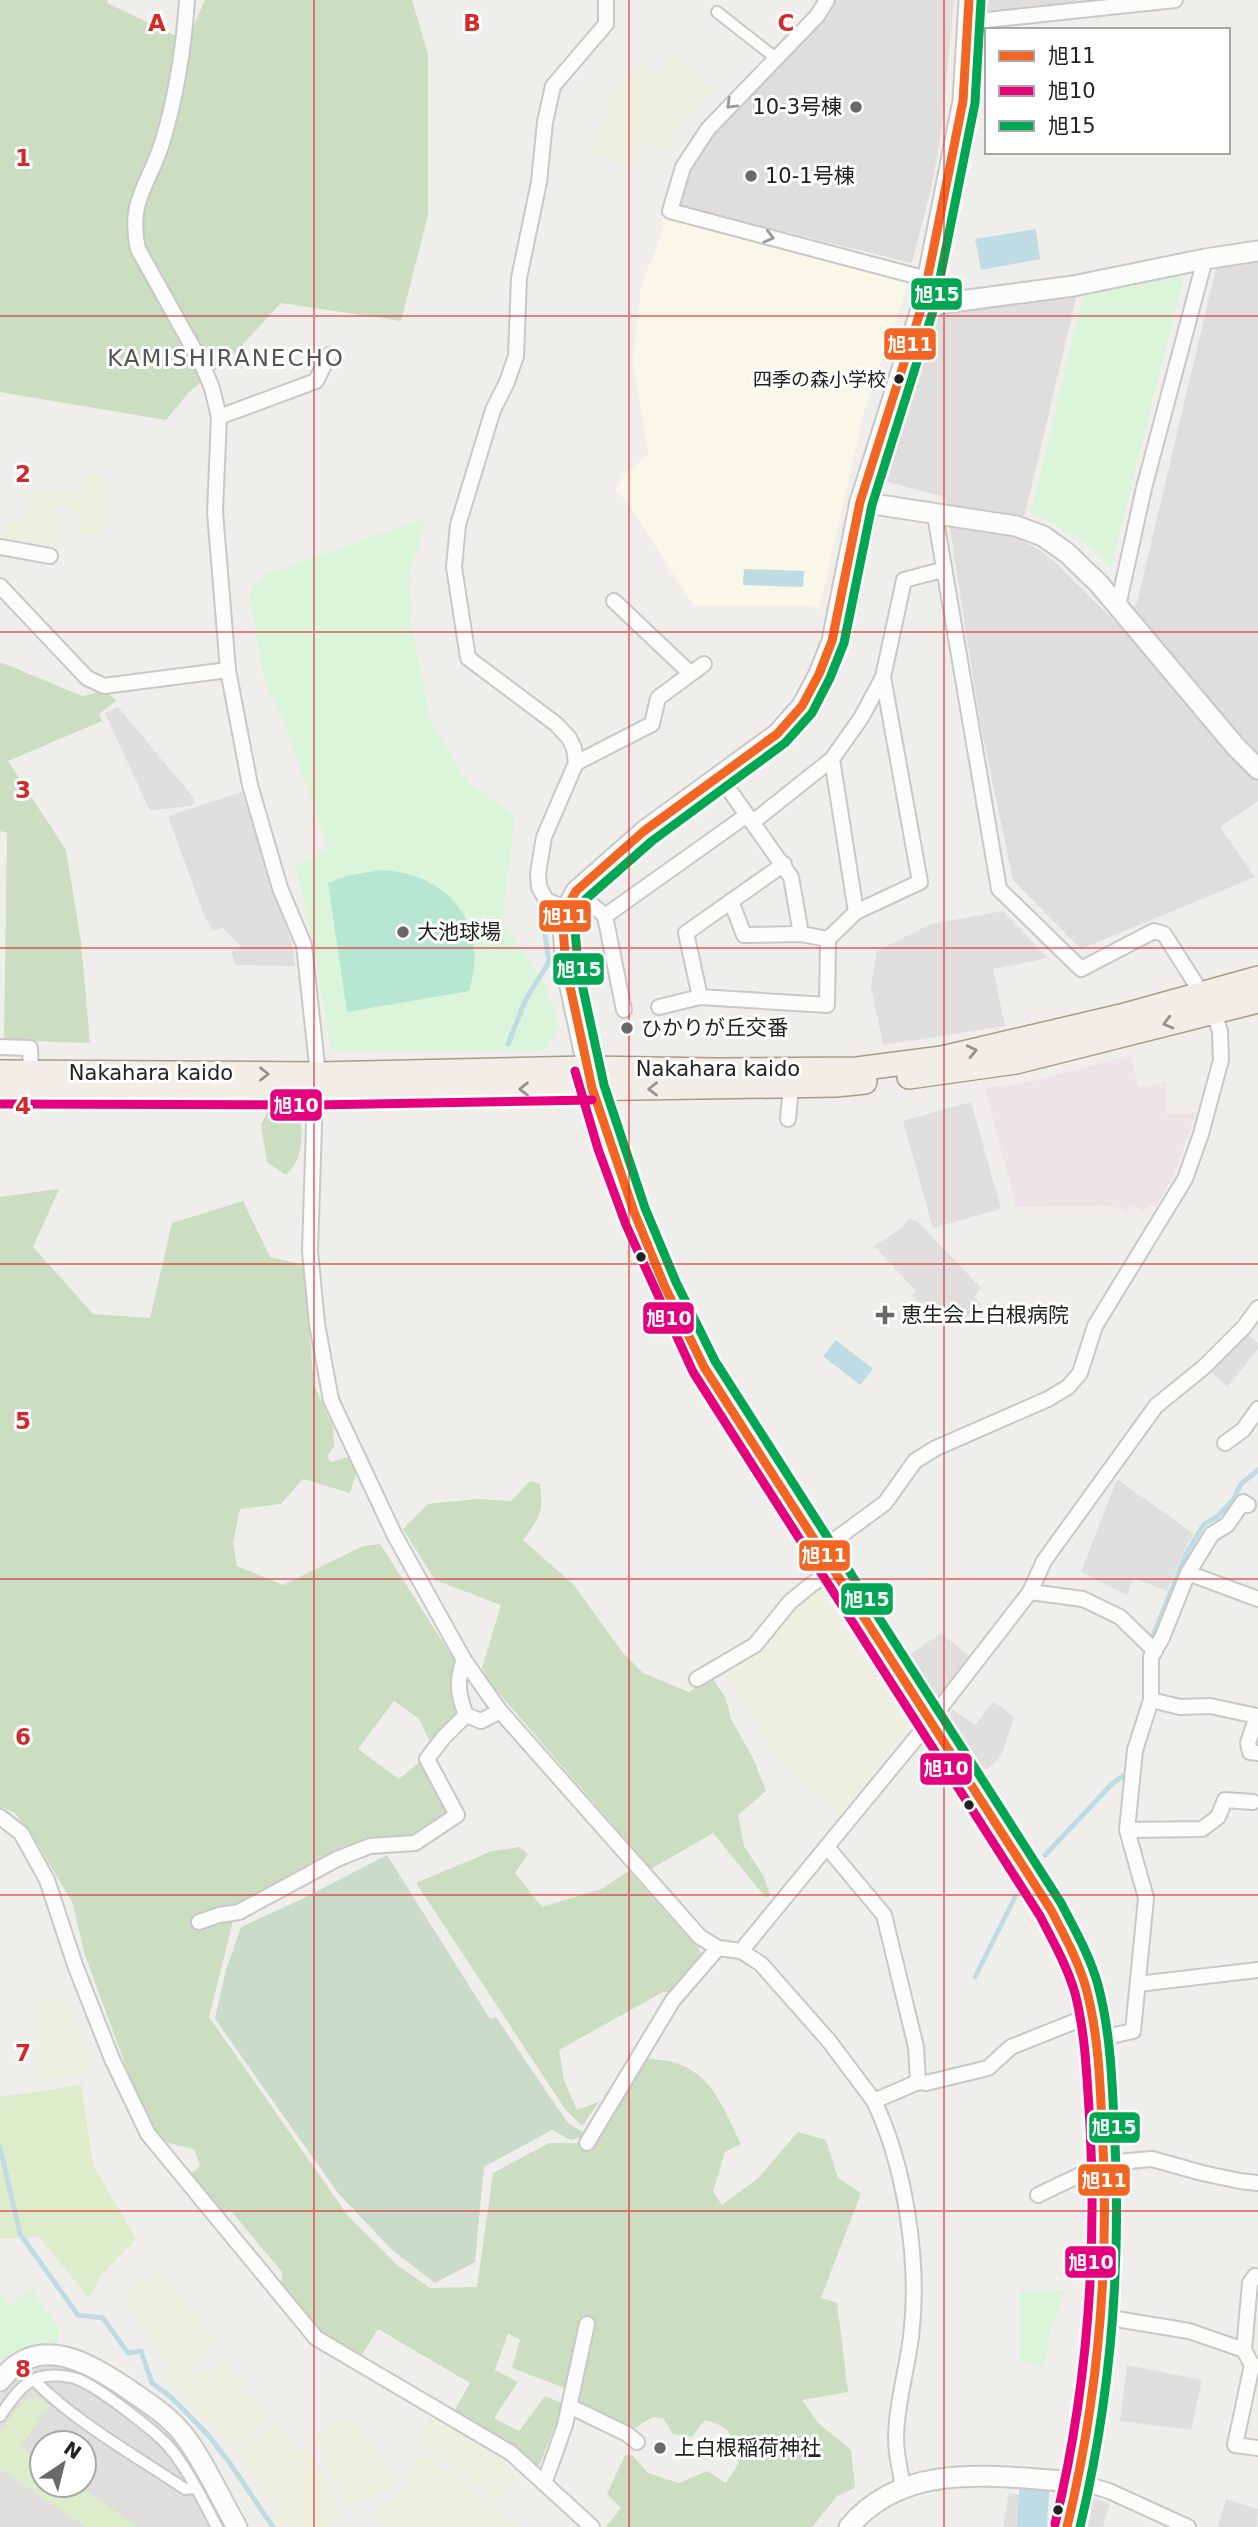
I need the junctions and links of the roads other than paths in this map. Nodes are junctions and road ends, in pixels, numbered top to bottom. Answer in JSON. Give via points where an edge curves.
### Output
{"nodes":[{"id":1,"x":187,"y":0,"type":"edge"},
{"id":2,"x":606,"y":0,"type":"edge"},
{"id":3,"x":827,"y":0,"type":"edge"},
{"id":4,"x":970,"y":0,"type":"edge"},
{"id":5,"x":1175,"y":0,"type":"edge"},
{"id":6,"x":717,"y":12,"type":"dead end"},
{"id":7,"x":968,"y":22,"type":"junction"},
{"id":8,"x":777,"y":59,"type":"junction"},
{"id":9,"x":1258,"y":251,"type":"edge"},
{"id":10,"x":1205,"y":259,"type":"junction"},
{"id":11,"x":927,"y":279,"type":"junction"},
{"id":12,"x":922,"y":306,"type":"junction"},
{"id":13,"x":329,"y":355,"type":"dead end"},
{"id":14,"x":219,"y":417,"type":"junction"},
{"id":15,"x":860,"y":502,"type":"junction"},
{"id":16,"x":935,"y":515,"type":"junction"},
{"id":17,"x":0,"y":547,"type":"edge"},
{"id":18,"x":50,"y":556,"type":"dead end"},
{"id":19,"x":942,"y":570,"type":"junction"},
{"id":20,"x":0,"y":586,"type":"edge"},
{"id":21,"x":614,"y":601,"type":"dead end"},
{"id":22,"x":1118,"y":607,"type":"junction"},
{"id":23,"x":704,"y":664,"type":"dead end"},
{"id":24,"x":228,"y":670,"type":"junction"},
{"id":25,"x":690,"y":673,"type":"junction"},
{"id":26,"x":883,"y":677,"type":"junction"},
{"id":27,"x":832,"y":759,"type":"junction"},
{"id":28,"x":576,"y":763,"type":"junction"},
{"id":29,"x":1258,"y":769,"type":"edge"},
{"id":30,"x":720,"y":777,"type":"junction"},
{"id":31,"x":750,"y":818,"type":"junction"},
{"id":32,"x":783,"y":864,"type":"junction"},
{"id":33,"x":576,"y":891,"type":"junction"},
{"id":34,"x":731,"y":901,"type":"junction"},
{"id":35,"x":566,"y":909,"type":"junction"},
{"id":36,"x":856,"y":912,"type":"junction"},
{"id":37,"x":605,"y":916,"type":"junction"},
{"id":38,"x":801,"y":934,"type":"junction"},
{"id":39,"x":828,"y":939,"type":"junction"},
{"id":40,"x":1258,"y":978,"type":"edge"},
{"id":41,"x":700,"y":997,"type":"junction"},
{"id":42,"x":1258,"y":1001,"type":"edge"},
{"id":43,"x":1208,"y":1003,"type":"junction"},
{"id":44,"x":659,"y":1007,"type":"dead end"},
{"id":45,"x":624,"y":1010,"type":"dead end"},
{"id":46,"x":0,"y":1047,"type":"edge"},
{"id":47,"x":0,"y":1072,"type":"edge"},
{"id":48,"x":31,"y":1073,"type":"junction"},
{"id":49,"x":589,"y":1078,"type":"junction"},
{"id":50,"x":317,"y":1083,"type":"junction"},
{"id":51,"x":791,"y":1086,"type":"junction"},
{"id":52,"x":0,"y":1092,"type":"edge"},
{"id":53,"x":788,"y":1119,"type":"dead end"},
{"id":54,"x":1258,"y":1308,"type":"edge"},
{"id":55,"x":1258,"y":1409,"type":"edge"},
{"id":56,"x":1225,"y":1443,"type":"dead end"},
{"id":57,"x":1248,"y":1506,"type":"dead end"},
{"id":58,"x":821,"y":1550,"type":"junction"},
{"id":59,"x":834,"y":1570,"type":"junction"},
{"id":60,"x":1188,"y":1573,"type":"junction"},
{"id":61,"x":1030,"y":1592,"type":"junction"},
{"id":62,"x":1258,"y":1599,"type":"edge"},
{"id":63,"x":1155,"y":1651,"type":"junction"},
{"id":64,"x":464,"y":1660,"type":"junction"},
{"id":65,"x":697,"y":1679,"type":"dead end"},
{"id":66,"x":1151,"y":1700,"type":"junction"},
{"id":67,"x":500,"y":1711,"type":"junction"},
{"id":68,"x":467,"y":1715,"type":"junction"},
{"id":69,"x":930,"y":1721,"type":"junction"},
{"id":70,"x":1258,"y":1754,"type":"edge"},
{"id":71,"x":1253,"y":1801,"type":"dead end"},
{"id":72,"x":0,"y":1817,"type":"edge"},
{"id":73,"x":1127,"y":1830,"type":"junction"},
{"id":74,"x":827,"y":1847,"type":"junction"},
{"id":75,"x":199,"y":1922,"type":"dead end"},
{"id":76,"x":718,"y":1948,"type":"junction"},
{"id":77,"x":741,"y":1951,"type":"junction"},
{"id":78,"x":1258,"y":1970,"type":"edge"},
{"id":79,"x":1138,"y":1984,"type":"junction"},
{"id":80,"x":1091,"y":2015,"type":"junction"},
{"id":81,"x":1097,"y":2039,"type":"junction"},
{"id":82,"x":918,"y":2082,"type":"junction"},
{"id":83,"x":874,"y":2101,"type":"junction"},
{"id":84,"x":587,"y":2143,"type":"dead end"},
{"id":85,"x":1105,"y":2163,"type":"junction"},
{"id":86,"x":1258,"y":2183,"type":"edge"},
{"id":87,"x":1038,"y":2195,"type":"dead end"},
{"id":88,"x":1258,"y":2277,"type":"edge"},
{"id":89,"x":1104,"y":2316,"type":"junction"},
{"id":90,"x":587,"y":2324,"type":"dead end"},
{"id":91,"x":1244,"y":2350,"type":"junction"},
{"id":92,"x":1255,"y":2365,"type":"edge"},
{"id":93,"x":34,"y":2380,"type":"junction"},
{"id":94,"x":0,"y":2381,"type":"edge"},
{"id":95,"x":569,"y":2406,"type":"junction"},
{"id":96,"x":0,"y":2416,"type":"edge"},
{"id":97,"x":636,"y":2442,"type":"dead end"},
{"id":98,"x":1258,"y":2448,"type":"edge"},
{"id":99,"x":545,"y":2481,"type":"junction"},
{"id":100,"x":1079,"y":2482,"type":"junction"},
{"id":101,"x":903,"y":2486,"type":"junction"},
{"id":102,"x":195,"y":2488,"type":"junction"},
{"id":103,"x":857,"y":2524,"type":"edge"},
{"id":104,"x":217,"y":2527,"type":"edge"},
{"id":105,"x":237,"y":2527,"type":"edge"},
{"id":106,"x":593,"y":2527,"type":"edge"},
{"id":107,"x":1067,"y":2527,"type":"edge"},
{"id":108,"x":1188,"y":2527,"type":"edge"}],
"edges":[{"from":1,"to":14,"type":"street","via":[[172,99],[162,141],[135,209],[134,229],[138,249],[202,363]]},
{"from":2,"to":28,"type":"street","via":[[606,24],[553,86],[519,278],[516,356],[492,410],[461,515],[454,567],[468,658],[555,724],[569,738]]},
{"from":3,"to":8,"type":"street"},
{"from":4,"to":7,"type":"street"},
{"from":5,"to":7,"type":"street"},
{"from":6,"to":8,"type":"street"},
{"from":7,"to":11,"type":"street","via":[[963,102]]},
{"from":8,"to":11,"type":"street","one_way":true,"via":[[696,145],[683,167],[670,211]]},
{"from":9,"to":10,"type":"street"},
{"from":10,"to":12,"type":"street","via":[[1073,286]]},
{"from":10,"to":22,"type":"street","via":[[1144,488]]},
{"from":11,"to":12,"type":"street"},
{"from":12,"to":15,"type":"street"},
{"from":13,"to":14,"type":"street","via":[[316,381]]},
{"from":14,"to":24,"type":"street","via":[[215,512]]},
{"from":15,"to":16,"type":"street"},
{"from":15,"to":30,"type":"street","via":[[832,641],[819,674],[802,706],[777,734]]},
{"from":16,"to":19,"type":"street"},
{"from":16,"to":22,"type":"street","via":[[1016,526],[1043,536],[1067,553]]},
{"from":17,"to":18,"type":"street"},
{"from":19,"to":26,"type":"street","via":[[904,580]]},
{"from":19,"to":43,"type":"street","via":[[999,889],[1081,969],[1154,930],[1164,934]]},
{"from":20,"to":24,"type":"street","via":[[87,678],[104,686]]},
{"from":21,"to":25,"type":"street"},
{"from":22,"to":29,"type":"street"},
{"from":23,"to":25,"type":"street"},
{"from":24,"to":50,"type":"street","via":[[250,785],[280,888],[304,945]]},
{"from":25,"to":28,"type":"street","via":[[657,698],[652,724]]},
{"from":26,"to":27,"type":"street"},
{"from":26,"to":36,"type":"street","via":[[920,882]]},
{"from":27,"to":31,"type":"street"},
{"from":27,"to":36,"type":"street"},
{"from":28,"to":35,"type":"street","via":[[544,837],[538,873],[546,900]]},
{"from":30,"to":31,"type":"street"},
{"from":30,"to":33,"type":"street","via":[[644,831]]},
{"from":31,"to":32,"type":"street"},
{"from":31,"to":37,"type":"street"},
{"from":32,"to":34,"type":"street"},
{"from":32,"to":38,"type":"street","via":[[791,877]]},
{"from":33,"to":35,"type":"street"},
{"from":33,"to":37,"type":"street"},
{"from":34,"to":38,"type":"street","via":[[744,935]]},
{"from":34,"to":41,"type":"street","via":[[686,933]]},
{"from":35,"to":49,"type":"street","via":[[566,968]]},
{"from":36,"to":39,"type":"street"},
{"from":37,"to":45,"type":"street"},
{"from":38,"to":39,"type":"street"},
{"from":39,"to":41,"type":"street","via":[[827,1005]]},
{"from":40,"to":43,"type":"main road","name":"Nakahara kaido"},
{"from":41,"to":44,"type":"street"},
{"from":42,"to":43,"type":"main road","name":"Nakahara kaido"},
{"from":49,"to":43,"type":"main road","name":"Nakahara kaido","one_way":true,"via":[[715,1070],[857,1069],[942,1058]]},
{"from":43,"to":51,"type":"main road","name":"Nakahara kaido","one_way":true,"via":[[1016,1062],[945,1074]]},
{"from":43,"to":58,"type":"street","via":[[1220,1031],[1221,1060],[1193,1156],[1185,1179],[1095,1326],[1080,1373],[1048,1399],[915,1461],[885,1503]]},
{"from":46,"to":48,"type":"street","via":[[30,1048]]},
{"from":47,"to":48,"type":"main road","name":"Nakahara kaido"},
{"from":48,"to":50,"type":"main road","name":"Nakahara kaido","one_way":true},
{"from":49,"to":50,"type":"main road","name":"Nakahara kaido"},
{"from":51,"to":49,"type":"main road","name":"Nakahara kaido","one_way":true},
{"from":49,"to":58,"type":"street","via":[[634,1212],[670,1298],[704,1367]]},
{"from":50,"to":52,"type":"main road","name":"Nakahara kaido"},
{"from":50,"to":64,"type":"street","via":[[310,1251],[331,1400],[394,1534]]},
{"from":51,"to":53,"type":"street"},
{"from":54,"to":61,"type":"street","via":[[1204,1367],[1156,1406],[1044,1561]]},
{"from":55,"to":56,"type":"street"},
{"from":57,"to":60,"type":"street","via":[[1243,1502],[1227,1525],[1212,1534]]},
{"from":58,"to":59,"type":"street"},
{"from":59,"to":65,"type":"street","via":[[790,1602],[755,1645]]},
{"from":59,"to":69,"type":"street"},
{"from":60,"to":62,"type":"street"},
{"from":60,"to":63,"type":"street"},
{"from":61,"to":63,"type":"street","via":[[1083,1599],[1120,1617]]},
{"from":61,"to":69,"type":"street"},
{"from":63,"to":66,"type":"street"},
{"from":64,"to":67,"type":"street"},
{"from":64,"to":68,"type":"street","via":[[458,1675]]},
{"from":66,"to":70,"type":"street","via":[[1257,1716],[1248,1743],[1250,1752]]},
{"from":66,"to":73,"type":"street","via":[[1135,1750]]},
{"from":67,"to":68,"type":"street","via":[[481,1721]]},
{"from":67,"to":76,"type":"street","via":[[701,1937]]},
{"from":68,"to":75,"type":"street","via":[[427,1759],[457,1815],[415,1843],[370,1846],[239,1912]]},
{"from":69,"to":74,"type":"street"},
{"from":69,"to":80,"type":"street","via":[[1051,1910],[1082,1972]]},
{"from":71,"to":73,"type":"street","via":[[1225,1800],[1218,1817],[1202,1829]]},
{"from":72,"to":99,"type":"street","via":[[21,1833],[47,1880],[112,2059],[157,2145],[316,2338],[511,2453]]},
{"from":73,"to":79,"type":"street","via":[[1146,1898]]},
{"from":74,"to":77,"type":"street"},
{"from":74,"to":82,"type":"street","via":[[884,1915],[916,2047]]},
{"from":76,"to":77,"type":"street"},
{"from":76,"to":84,"type":"street","via":[[673,2000]]},
{"from":77,"to":83,"type":"street","via":[[761,1964],[830,2041]]},
{"from":78,"to":79,"type":"street"},
{"from":79,"to":81,"type":"street","via":[[1133,2031]]},
{"from":80,"to":81,"type":"street"},
{"from":80,"to":82,"type":"street","via":[[1011,2047],[988,2068]]},
{"from":81,"to":85,"type":"street"},
{"from":82,"to":83,"type":"street"},
{"from":83,"to":101,"type":"street","via":[[897,2164],[911,2250],[911,2335],[896,2437]]},
{"from":85,"to":86,"type":"street","via":[[1152,2159]]},
{"from":85,"to":87,"type":"street"},
{"from":85,"to":89,"type":"street"},
{"from":88,"to":91,"type":"street","via":[[1250,2283]]},
{"from":89,"to":91,"type":"street","via":[[1189,2331]]},
{"from":89,"to":100,"type":"street"},
{"from":90,"to":95,"type":"street"},
{"from":91,"to":92,"type":"street"},
{"from":92,"to":98,"type":"street","via":[[1235,2445]]},
{"from":93,"to":96,"type":"street"},
{"from":93,"to":102,"type":"street","via":[[53,2400],[185,2489]]},
{"from":93,"to":102,"type":"street","via":[[64,2376],[94,2388],[163,2441]]},
{"from":94,"to":105,"type":"street","via":[[13,2368],[44,2356],[79,2359],[95,2367],[174,2423]]},
{"from":95,"to":97,"type":"street"},
{"from":95,"to":99,"type":"street"},
{"from":99,"to":106,"type":"street"},
{"from":100,"to":101,"type":"street","via":[[966,2477],[933,2478]]},
{"from":100,"to":107,"type":"street"},
{"from":100,"to":108,"type":"street"},
{"from":101,"to":103,"type":"street","via":[[877,2501]]},
{"from":102,"to":104,"type":"street"}]}
